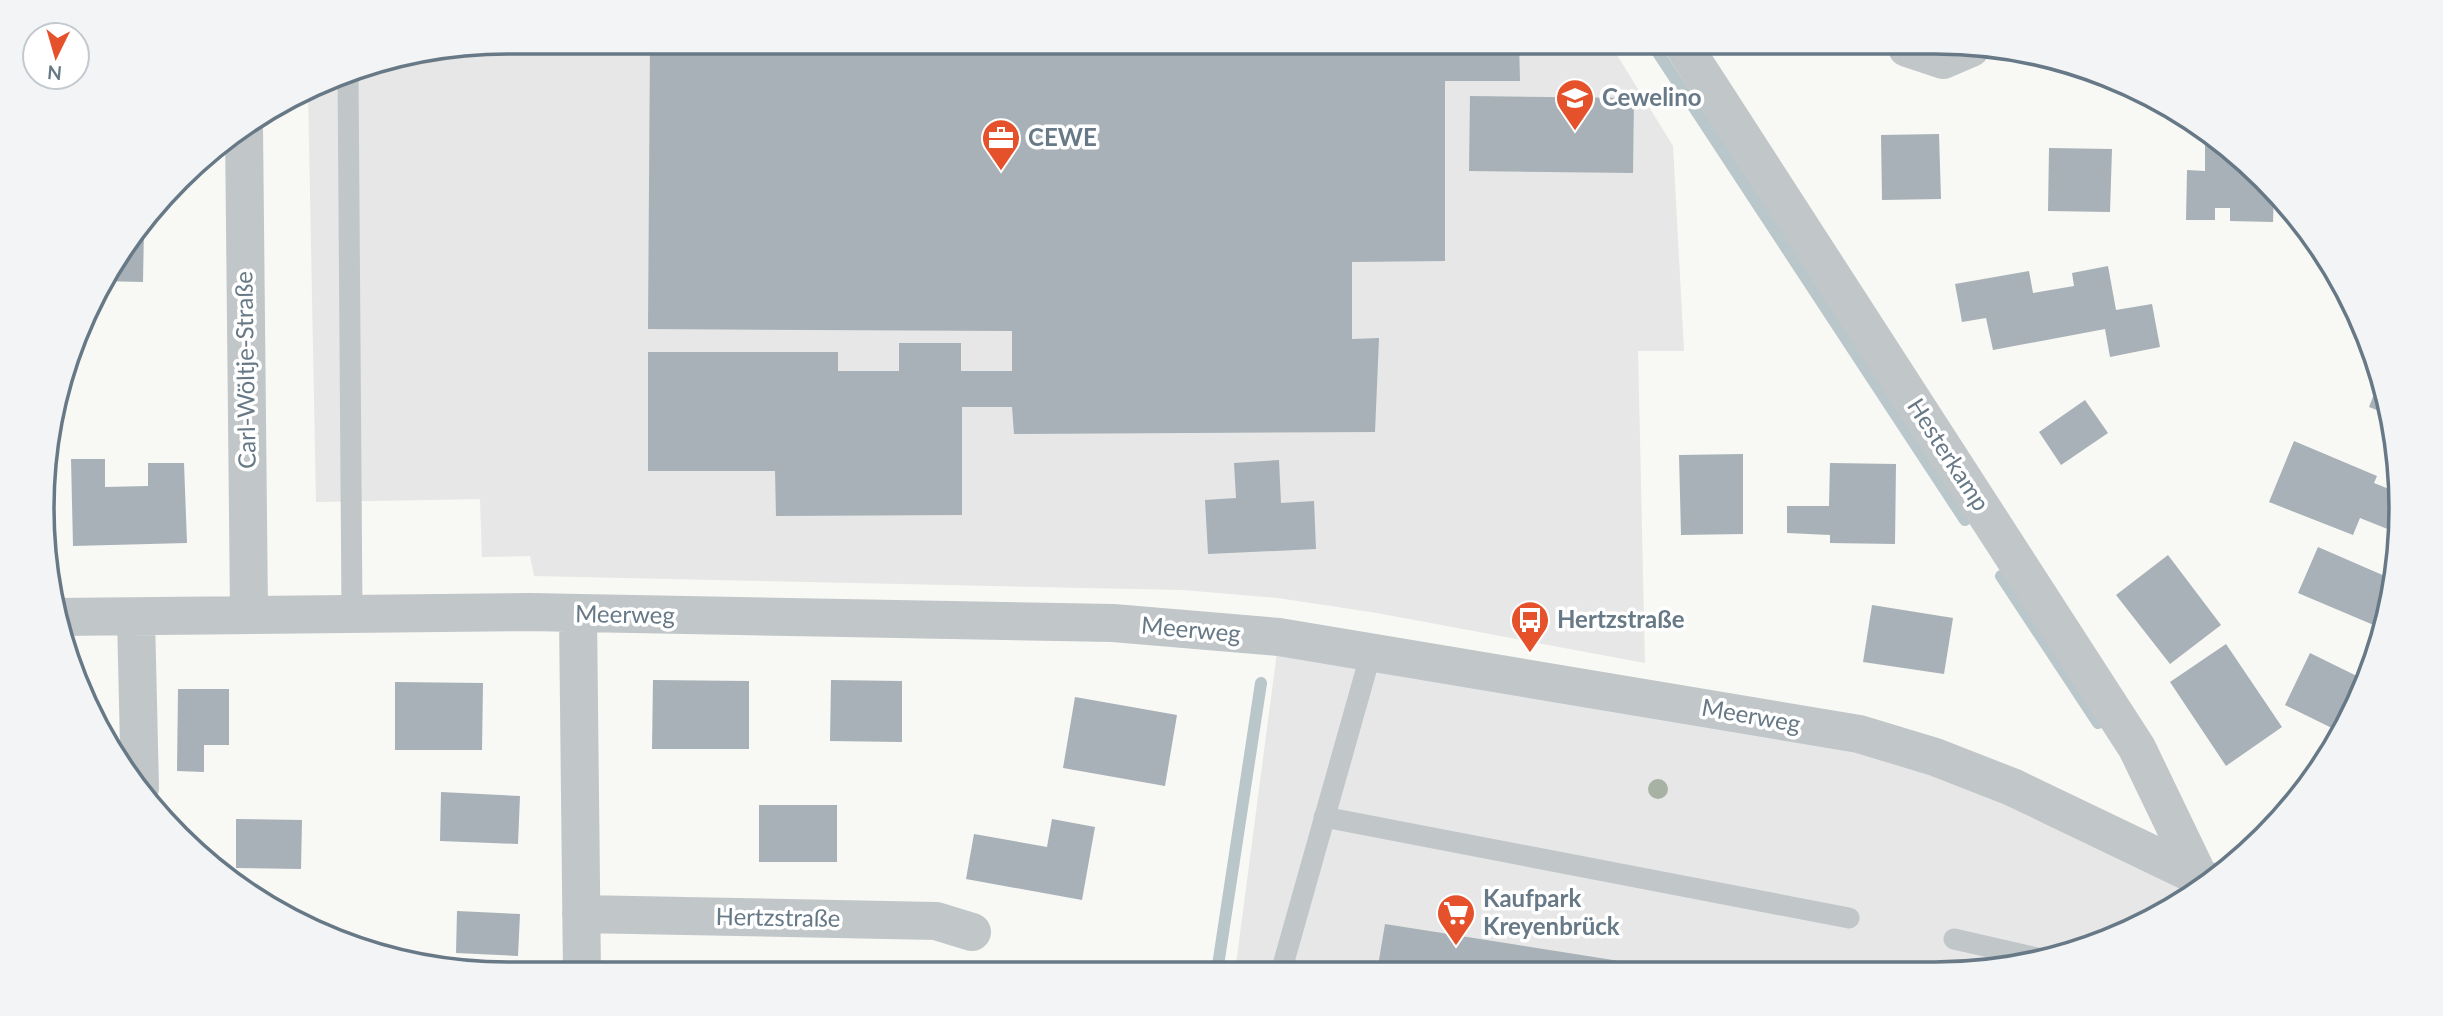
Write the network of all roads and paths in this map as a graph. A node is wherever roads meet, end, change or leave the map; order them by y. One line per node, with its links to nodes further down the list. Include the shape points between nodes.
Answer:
1 (1689, 54): 14 (street, Hesterkamp, via 2137,748)
2 (1925, 54): 3 (street, via 1943,60)
3 (1955, 55)
4 (348, 83): 7 (lane)
5 (244, 139): 6 (street, Carl-Wöltje-Straße)
6 (249, 613): 7 (street, Meerweg); 10 (street, Meerweg)
7 (352, 614): 8 (street, Meerweg)
8 (578, 615): 11 (street, Meerweg, via 1113,623 1279,637); 16 (street)
9 (68, 617): 10 (street, Meerweg)
10 (136, 617): 12 (street)
11 (1371, 653): 13 (lane); 15 (street, Meerweg, via 1858,734 2012,786)
12 (140, 772)
13 (1324, 817): 17 (lane); 22 (lane)
14 (2196, 879)
15 (2193, 881)
16 (581, 914): 18 (street, Hertzstraße, via 936,921); 21 (street)
17 (1849, 918)
18 (972, 932)
19 (1954, 939): 20 (lane)
20 (2019, 954)
21 (582, 962)
22 (1284, 962)

